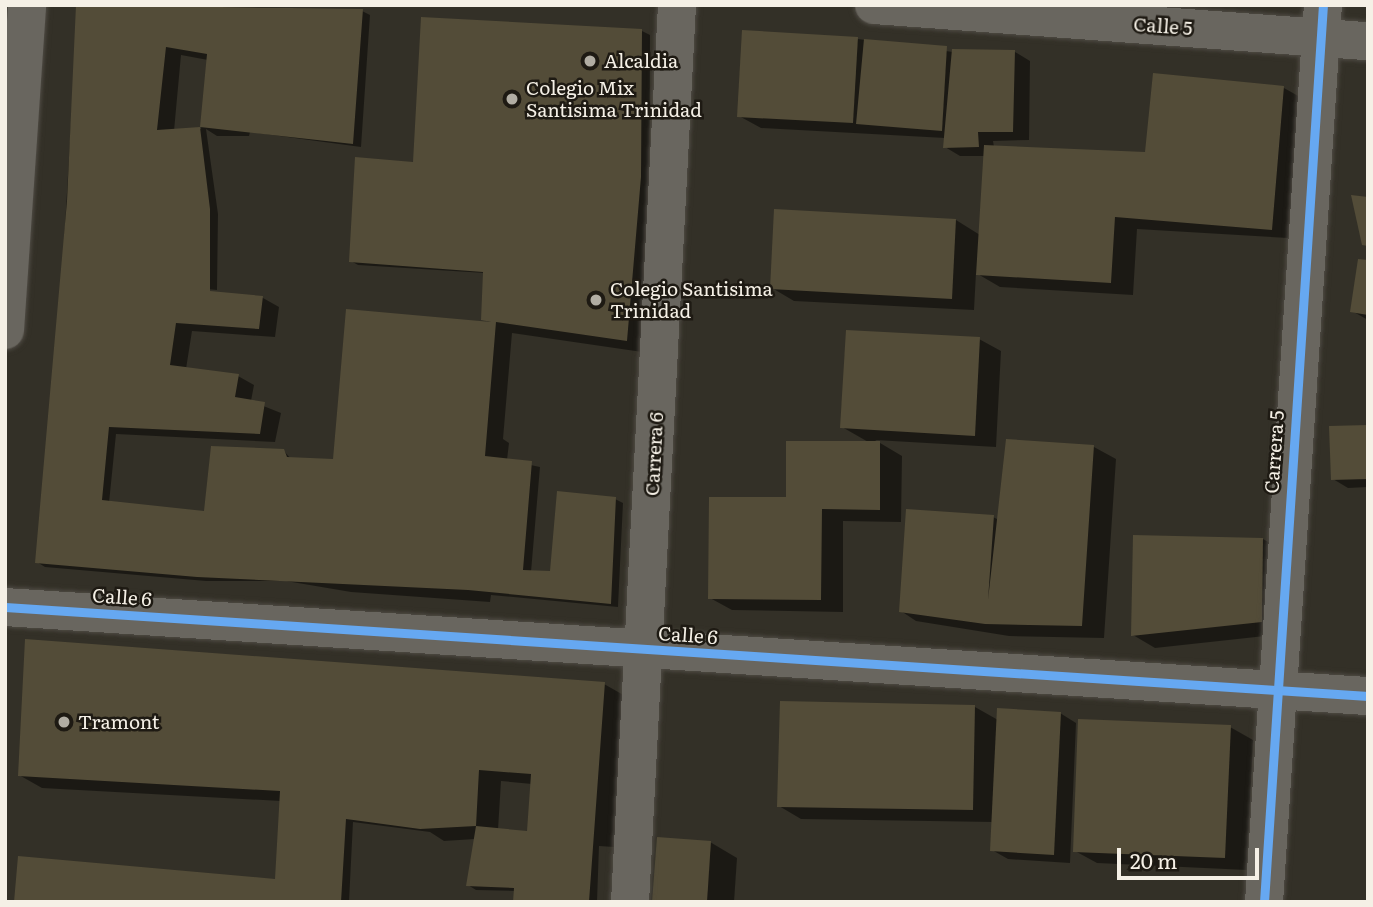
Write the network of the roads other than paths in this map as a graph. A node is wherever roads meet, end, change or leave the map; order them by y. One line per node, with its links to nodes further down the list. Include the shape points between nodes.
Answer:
1 (27, 5): 6 (street)
2 (677, 5): 8 (street, Carrera 6)
3 (874, 5): 4 (street, Calle 5)
4 (1322, 22): 5 (street, Calle 5); 9 (street, Carrera 5)
5 (1368, 41)
6 (5, 330)
7 (5, 607): 8 (street, Calle 6)
8 (644, 649): 9 (street, Calle 6); 11 (street, Carrera 6)
9 (1275, 689): 10 (street, Calle 6); 12 (street, Carrera 5)
10 (1368, 696)
11 (630, 902)
12 (1264, 902)

